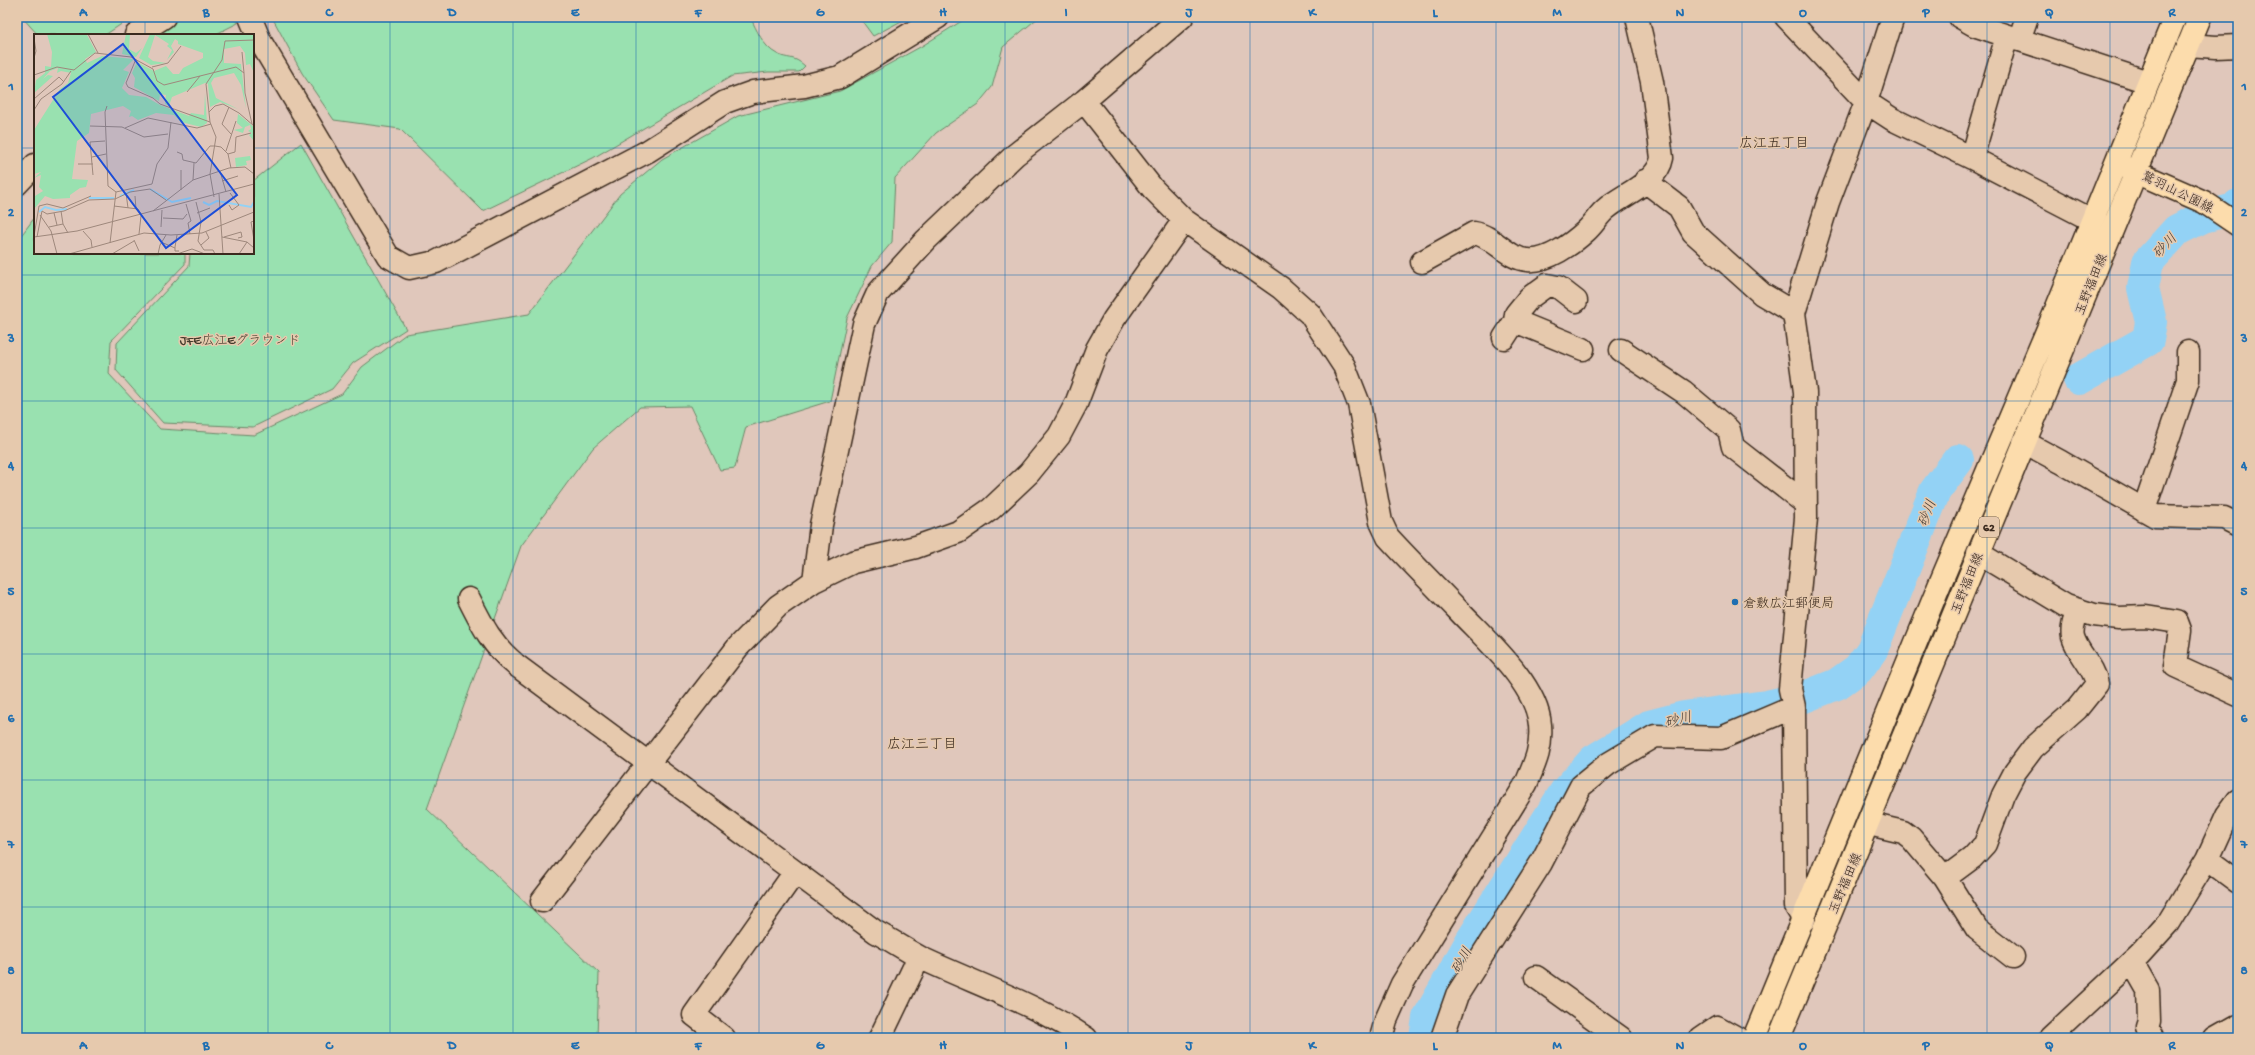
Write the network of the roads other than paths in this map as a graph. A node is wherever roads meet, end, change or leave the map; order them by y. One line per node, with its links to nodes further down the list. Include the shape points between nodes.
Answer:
1 (164, 17): 12 (street)
2 (250, 17): 3 (street, via 260,41 388,256 409,268 436,262 641,155 725,102 753,92 804,86 840,77)
3 (938, 17)
4 (1182, 17): 17 (street)
5 (1637, 17): 23 (street, via 1652,82 1662,158 1661,166)
6 (1786, 17): 18 (street)
7 (1893, 17): 18 (street)
8 (1960, 17): 13 (street, via 1974,25)
9 (2027, 17): 13 (street)
10 (2175, 17): 16 (main road, 玉野福田線 / 62)
11 (2200, 17): 14 (main road, 玉野福田線 / 62)
12 (138, 34)
13 (2013, 38): 16 (street); 19 (street)
14 (2188, 45): 15 (street); 22 (main road, 玉野福田線 / 62)
15 (2238, 46)
16 (2148, 82): 20 (main road, 玉野福田線 / 62)
17 (1084, 101): 26 (street, via 1153,189); 42 (street, via 1015,155 926,240 878,293 864,324 821,525)
18 (1866, 102): 19 (street, via 1892,119); 33 (street, via 1828,202)
19 (1972, 158): 27 (street)
20 (2114, 162): 22 (main road, 鷲羽山公園線); 27 (main road, 玉野福田線 / 62)
21 (34, 166): 24 (street)
22 (2136, 171): 25 (main road, 鷲羽山公園線, via 2178,189); 28 (main road, 玉野福田線 / 62)
23 (1645, 181): 29 (street, via 1606,208 1586,231); 33 (street, via 1679,207 1694,232 1762,294)
24 (17, 184)
25 (2226, 217)
26 (1184, 220): 42 (street, via 1114,319 1097,349 1076,404 1059,436 1029,472 991,510 958,532 916,547 853,562); 64 (street, via 1281,288 1314,320 1344,366 1359,404 1381,522 1388,537 1518,677 1532,700 1540,724 1539,755 1526,784 1402,984)
27 (2091, 220): 28 (street); 55 (main road, 玉野福田線 / 62)
28 (2111, 231): 37 (main road, 玉野福田線 / 62)
29 (1544, 258): 30 (street, via 1518,258 1483,234 1474,233); 31 (street)
30 (1422, 262)
31 (1547, 285): 32 (street, via 1558,288); 34 (street, via 1529,298 1516,314 1510,330)
32 (1576, 301)
33 (1794, 313): 38 (street, via 1806,392)
34 (1583, 349)
35 (1621, 350): 38 (street, via 1684,392 1729,430 1733,447)
36 (2188, 352): 39 (street, via 2188,380)
37 (2024, 442): 39 (street); 41 (main road, 玉野福田線 / 62)
38 (1806, 504): 46 (street)
39 (2144, 510): 40 (street, via 2155,516 2224,518)
40 (2238, 524)
41 (1978, 553): 44 (street, via 2048,597); 49 (main road, 玉野福田線 / 62)
42 (814, 581): 47 (street, via 778,606 738,647)
43 (469, 600): 47 (street, via 486,633 499,651)
44 (2078, 610): 45 (street, via 2094,615 2119,618 2146,617 2177,622 2180,630 2175,666); 52 (street, via 2073,625 2073,637 2098,684 2077,709 2033,748 2015,772 2003,795 1985,844 1972,858)
45 (2238, 695)
46 (1792, 698): 55 (street, via 1796,907); 65 (street, via 1721,738 1655,736 1608,764 1581,786 1537,869 1457,995)
47 (648, 763): 51 (street); 54 (street)
48 (2238, 800): 50 (street, via 2227,815)
49 (1869, 824): 52 (street, via 1902,832 1911,838); 70 (main road, 玉野福田線 / 62)
50 (2207, 859): 53 (street); 58 (street, via 2168,923)
51 (795, 872): 56 (street, via 876,932); 61 (street, via 694,1015)
52 (1945, 878): 57 (street, via 1977,929)
53 (2238, 882)
54 (542, 901)
55 (1804, 920): 69 (main road, 玉野福田線 / 62)
56 (919, 957): 62 (street); 63 (street, via 1025,1005)
57 (2013, 957)
58 (2132, 962): 71 (street); 72 (street, via 2148,990 2147,1027)
59 (1536, 977): 66 (street)
60 (2238, 1025): 73 (street)
61 (724, 1038)
62 (880, 1038)
63 (1086, 1038)
64 (1381, 1038)
65 (1442, 1038)
66 (1621, 1038)
67 (1701, 1038): 68 (street, via 1717,1027)
68 (1737, 1038)
69 (1754, 1038)
70 (1778, 1038)
71 (2050, 1038)
72 (2152, 1038)
73 (2215, 1038)

